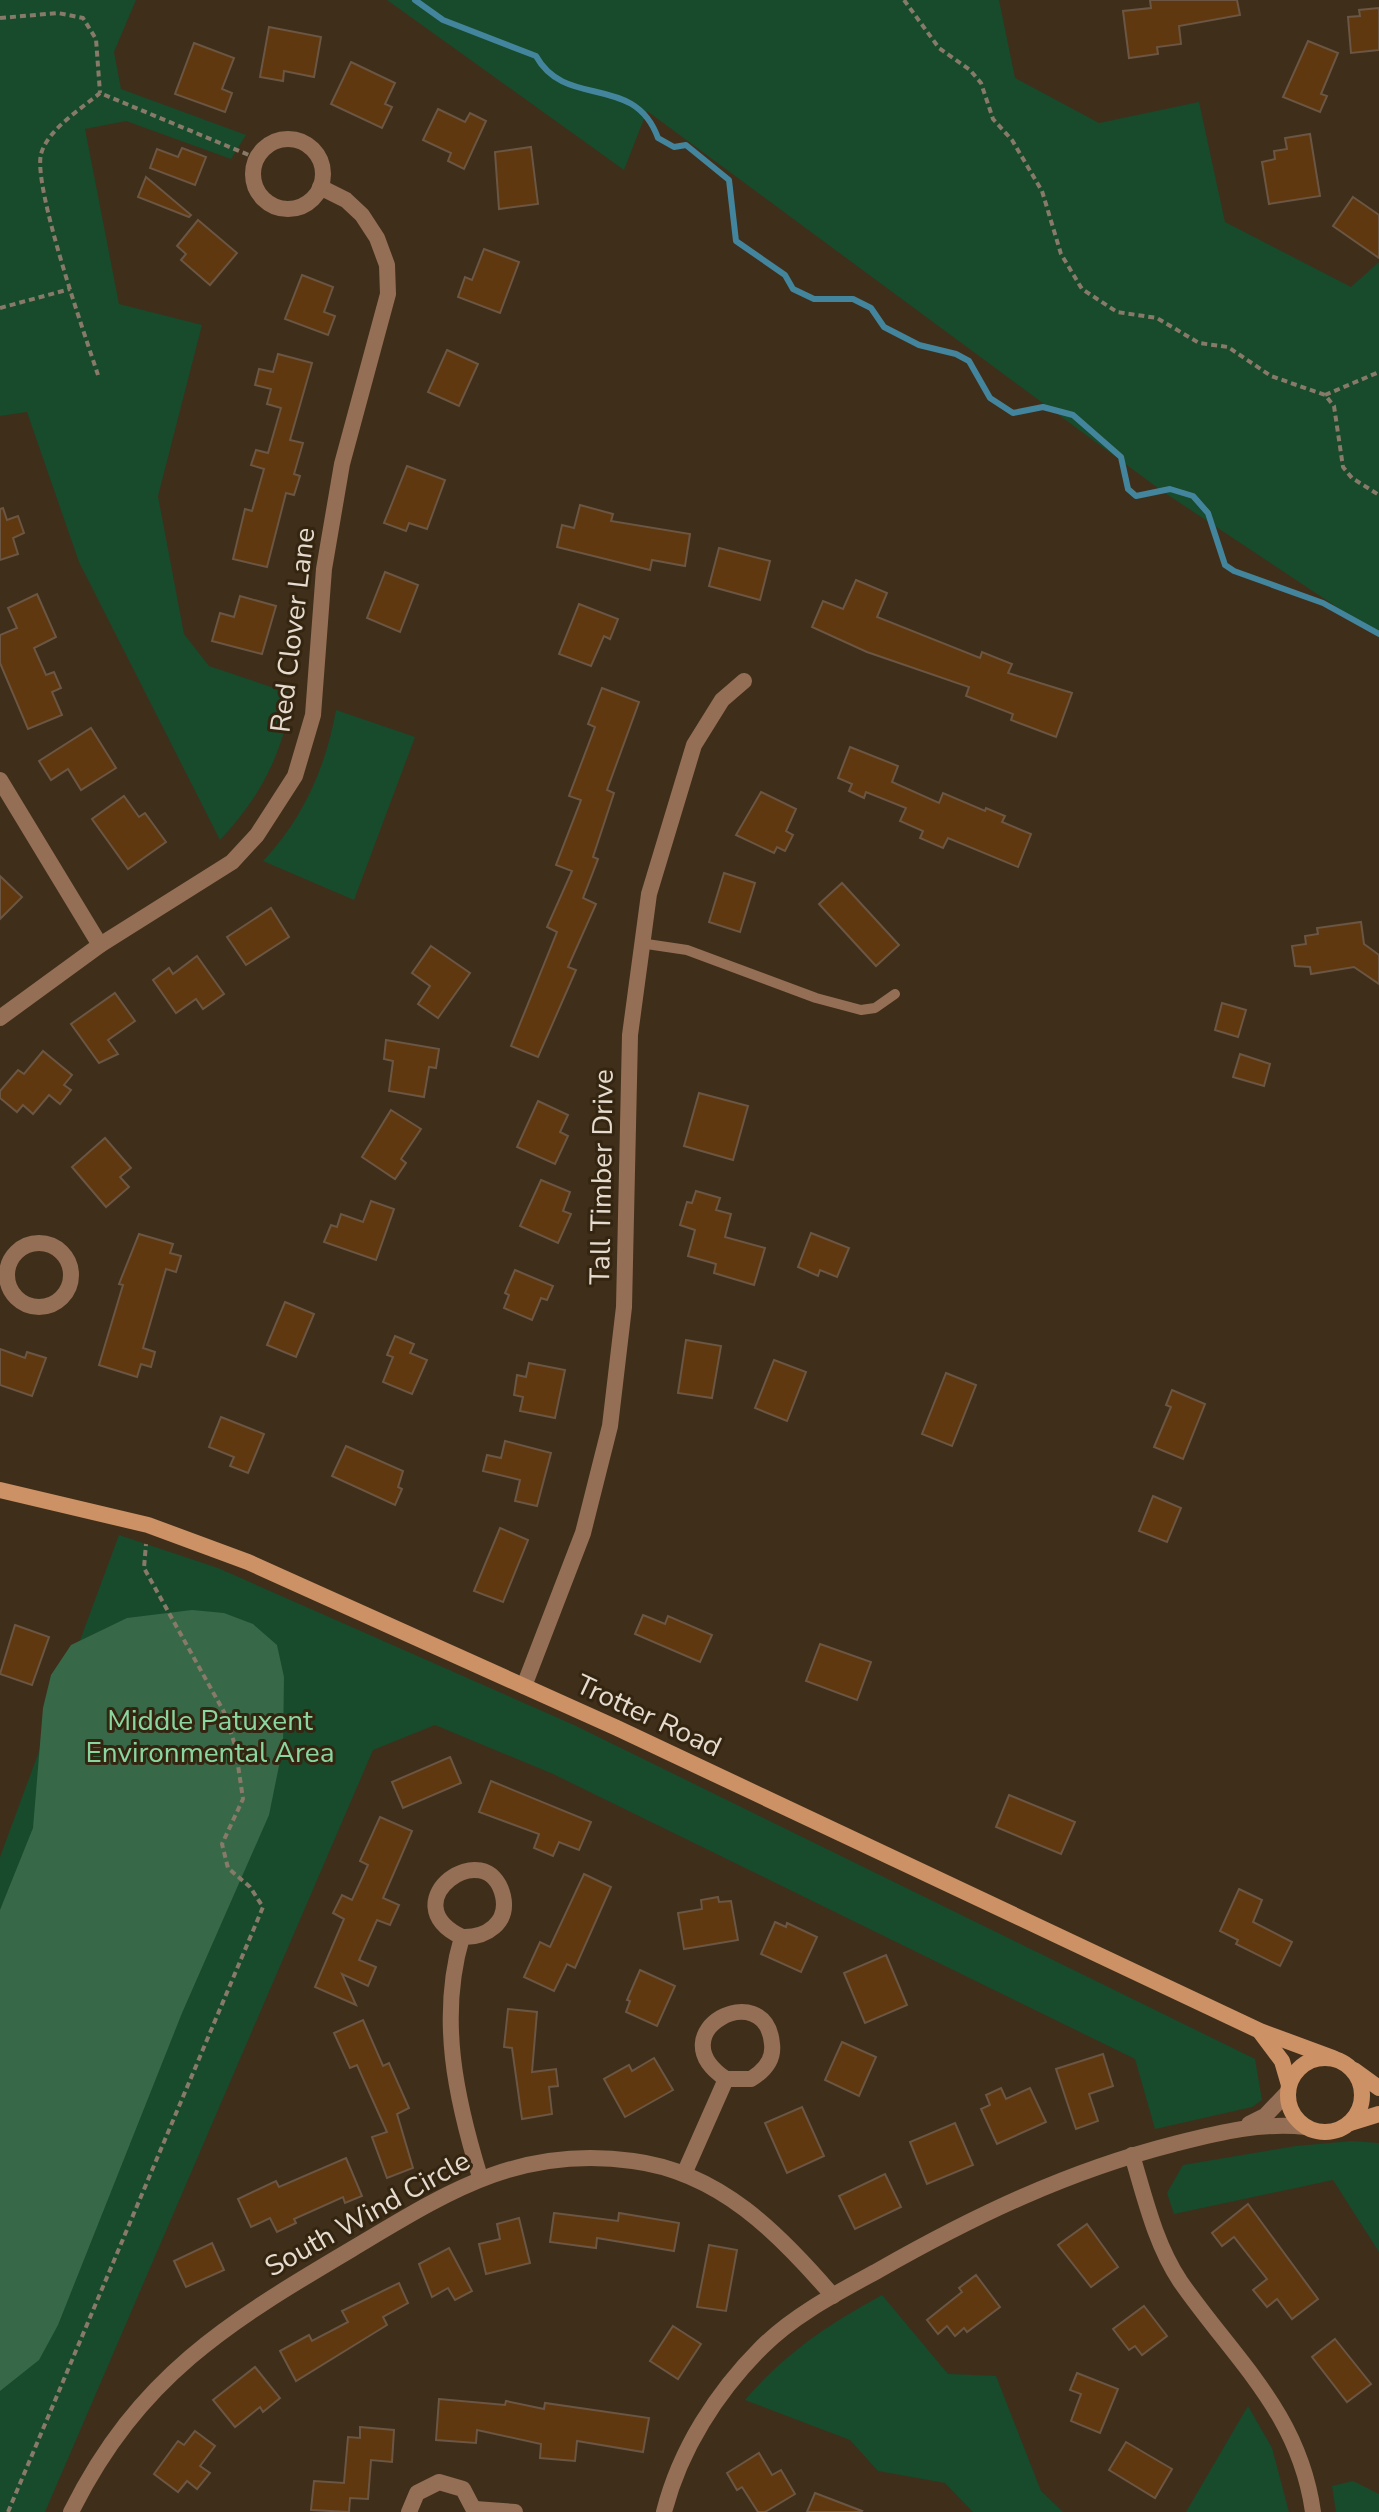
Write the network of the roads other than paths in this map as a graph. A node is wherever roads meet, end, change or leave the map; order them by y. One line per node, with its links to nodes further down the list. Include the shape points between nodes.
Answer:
1 (320, 187): 1 (street, via 321,164 308,145 291,139 274,142 256,158 256,188 275,207 304,205); 5 (street, Red Clover Lane, via 346,200 377,238 387,265 388,294 342,464 324,569 313,715 306,742 279,805 232,862)
2 (744, 681): 4 (street, Tall Timber Drive, via 722,700 694,745 659,852)
3 (0, 780): 5 (street)
4 (640, 943): 6 (lane, via 687,950 861,1010 875,1008); 10 (street, Tall Timber Drive, via 630,1035 624,1307 610,1426 583,1533)
5 (100, 945): 7 (street, Red Clover Lane)
6 (895, 994)
7 (0, 1018)
8 (4, 1264): 8 (street, via 25,1245 51,1245 65,1255 72,1279 55,1304 25,1305 12,1294)
9 (0, 1490): 10 (street, Trotter Road, via 148,1525 248,1562)
10 (524, 1686): 12 (street, Trotter Road)
11 (462, 1937): 11 (street, via 440,1920 438,1892 458,1872 483,1872 502,1892 500,1921 489,1933); 24 (street, via 450,1997 452,2055 464,2126)
12 (1260, 2031): 13 (street, Trotter Road); 17 (street, via 1282,2061)
13 (1333, 2058): 14 (street); 17 (street, via 1305,2062)
14 (1353, 2069): 16 (street); 19 (street, via 1363,2091 1358,2114)
15 (726, 2079): 15 (street, via 751,2079 769,2063 771,2034 756,2015 727,2013 707,2030 706,2060); 23 (street)
16 (1379, 2088)
17 (1288, 2089): 20 (street, via 1292,2112); 21 (street, via 1265,2116)
18 (1379, 2114): 19 (street)
19 (1350, 2123): 20 (street, via 1329,2132)
20 (1306, 2127): 21 (street)
21 (1241, 2128): 22 (street)
22 (1132, 2155): 25 (street, via 989,2209); 31 (street, via 1163,2251 1283,2418 1307,2478)
23 (684, 2174): 24 (street, South Wind Circle, via 635,2161 595,2158 555,2159); 25 (street, South Wind Circle, via 726,2194 758,2218)
24 (480, 2177): 27 (street, South Wind Circle, via 251,2308 210,2338 126,2424)
25 (833, 2296): 30 (street, via 764,2345 713,2405 693,2438)
26 (475, 2510): 28 (street, via 463,2489 439,2482 417,2493); 29 (street)
27 (71, 2512)
28 (409, 2512)
29 (515, 2512)
30 (664, 2512)
31 (1313, 2512)

